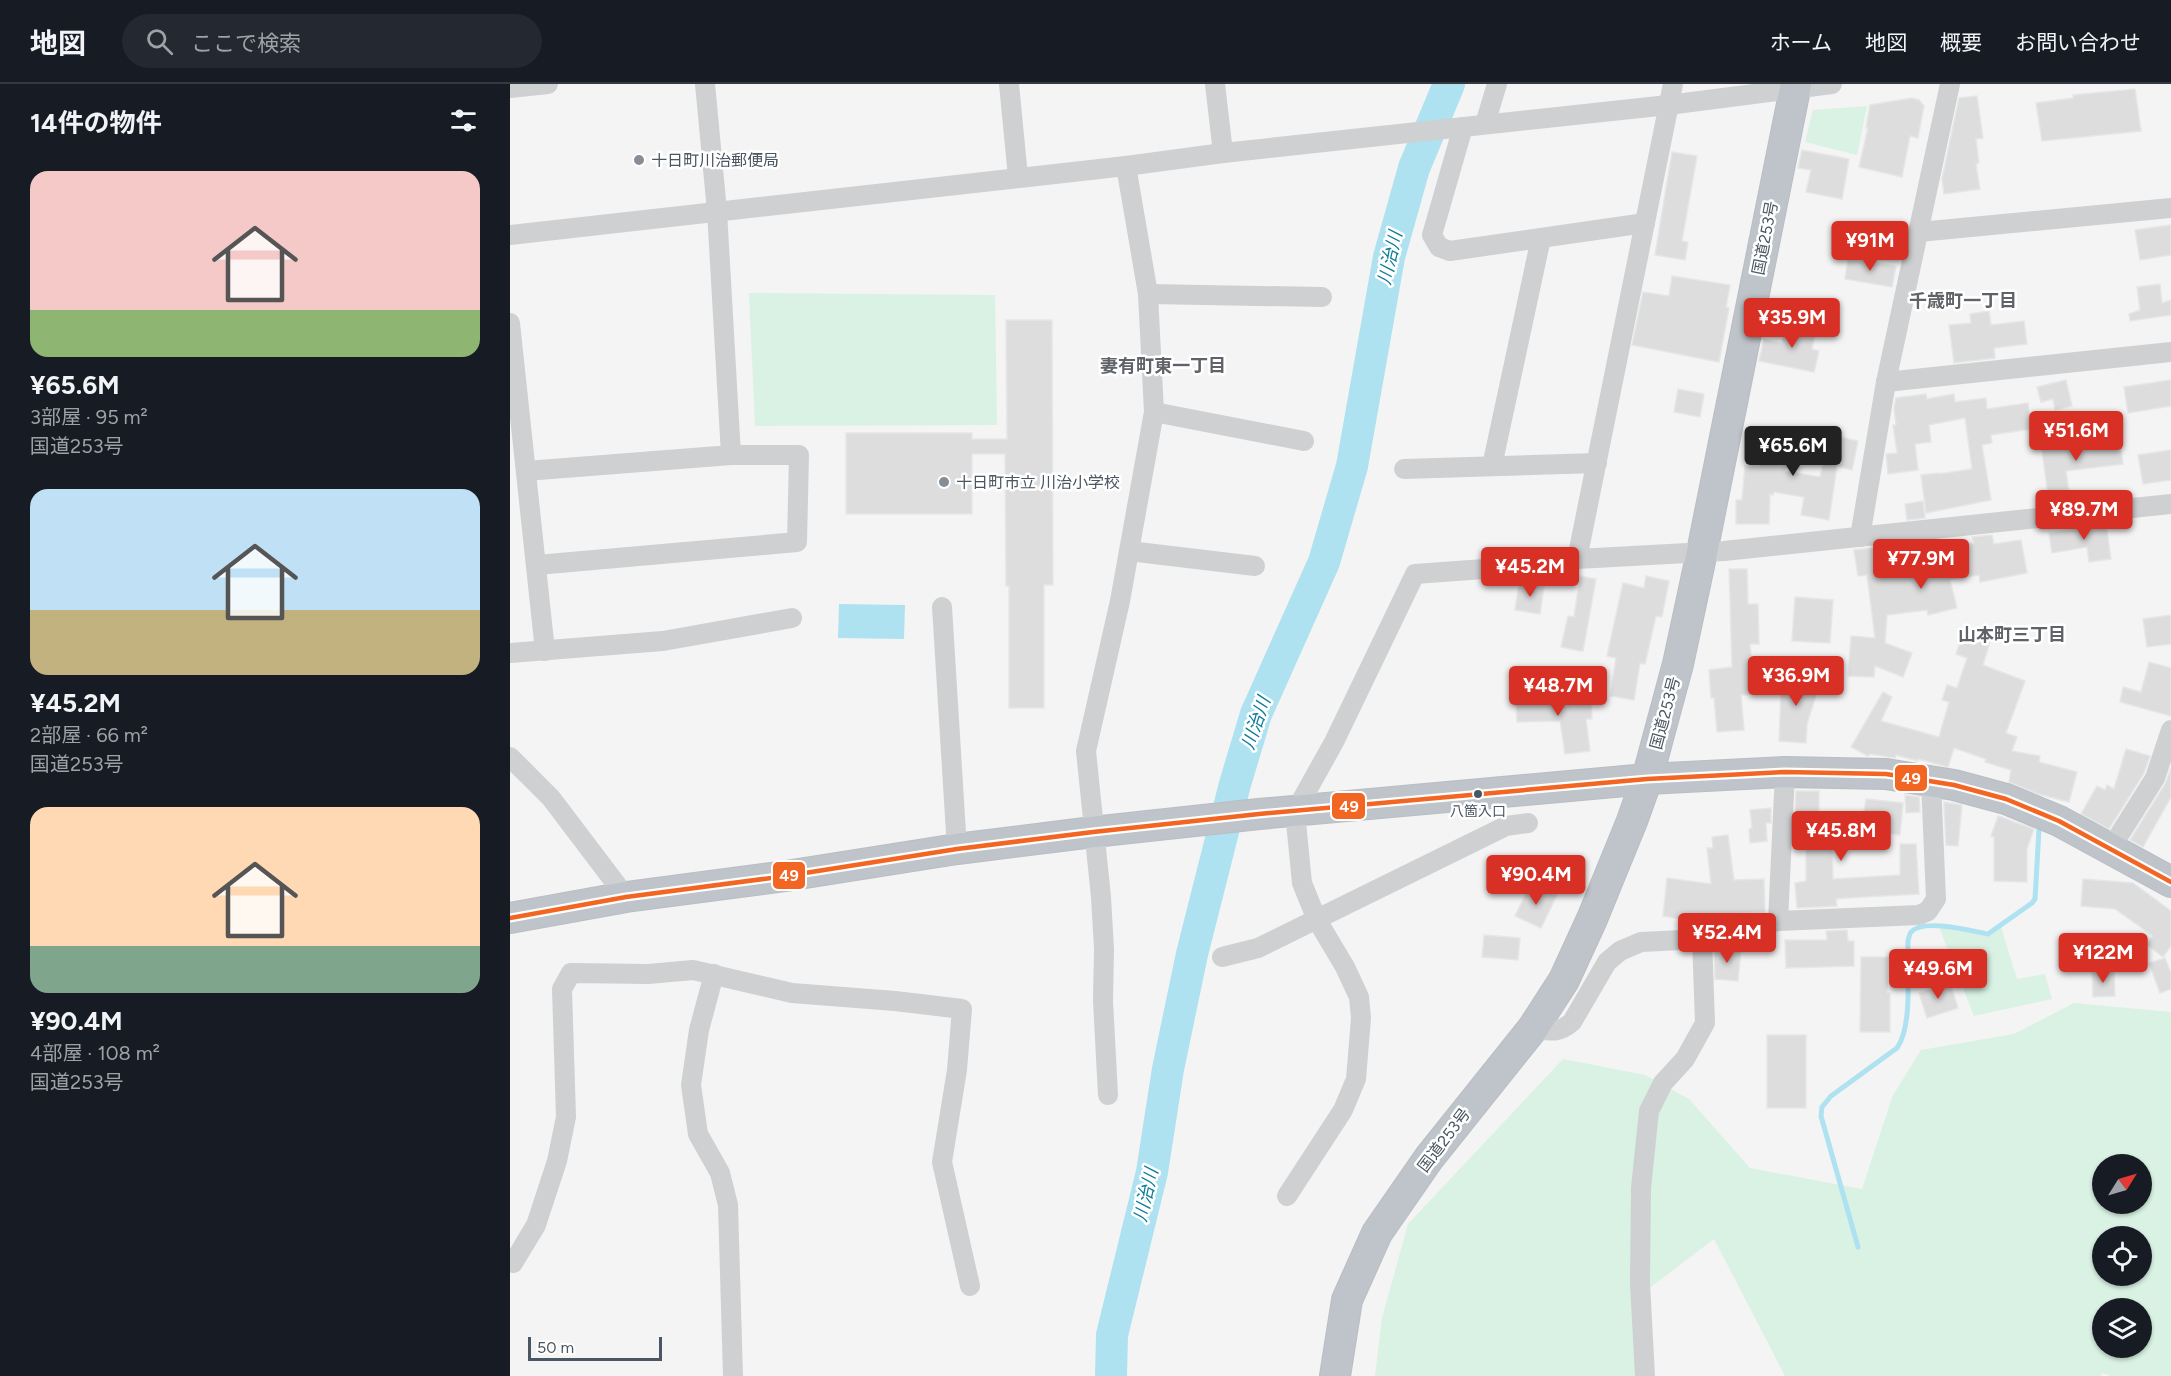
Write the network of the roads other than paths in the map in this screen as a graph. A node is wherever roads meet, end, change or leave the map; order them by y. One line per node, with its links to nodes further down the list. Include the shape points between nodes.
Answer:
1 (548, 84): 10 (street)
2 (705, 84): 18 (street)
3 (1009, 84): 16 (street)
4 (1215, 84): 14 (street)
5 (1497, 84): 12 (street)
6 (1673, 84): 11 (street)
7 (1829, 84): 9 (street)
8 (1950, 84): 20 (street)
9 (1787, 87): 11 (street); 39 (highway, 国道253号)
10 (510, 88)
11 (1668, 105): 12 (street); 19 (street)
12 (1485, 124): 13 (street)
13 (1460, 127): 14 (street); 22 (street, via 1432,235 1438,247 1450,251)
14 (1223, 153): 15 (street)
15 (1126, 166): 16 (street); 23 (street)
16 (1018, 177): 18 (street)
17 (2171, 208): 20 (street)
18 (717, 211): 21 (street); 31 (street)
19 (1645, 224): 22 (street); 32 (street)
20 (1919, 231): 27 (street)
21 (510, 235)
22 (1540, 238): 33 (street)
23 (1148, 294): 24 (street); 28 (street)
24 (1322, 297)
25 (510, 323): 29 (street)
26 (2171, 352): 27 (street)
27 (1886, 382): 37 (street)
28 (1154, 412): 30 (street); 38 (street)
29 (515, 424): 35 (street)
30 (1304, 441)
31 (731, 455): 35 (street); 41 (street, via 799,455 797,542)
32 (1597, 464): 33 (street); 40 (street)
33 (1492, 466): 34 (street)
34 (1404, 469)
35 (526, 471): 41 (street)
36 (2171, 504): 37 (street)
37 (1860, 537): 39 (street)
38 (1129, 551): 42 (street); 54 (street, via 1086,751)
39 (1702, 552): 40 (street); 50 (highway, 国道253号, via 1678,664)
40 (1578, 559): 52 (street, via 1415,574 1334,742)
41 (537, 565): 45 (street)
42 (1255, 567)
43 (942, 607): 56 (street)
44 (792, 618): 45 (street, via 663,641)
45 (545, 651): 46 (street)
46 (510, 653)
47 (2171, 730): 55 (street, via 2156,778)
48 (510, 757): 58 (street, via 551,798)
49 (1785, 772): 50 (highway); 51 (highway, via 1886,774); 61 (street)
50 (1647, 779): 52 (highway); 65 (highway, 国道253号, via 1592,919 1564,980)
51 (1931, 781): 55 (highway, via 2006,799); 61 (street, via 1936,898 1928,911 1919,915)
52 (1295, 812): 54 (highway); 60 (street, via 1302,883)
53 (1528, 823): 60 (street, via 1506,826)
54 (1093, 832): 56 (highway); 66 (street, via 1104,949)
55 (2111, 848): 57 (highway)
56 (957, 849): 58 (highway)
57 (2171, 882)
58 (626, 897): 59 (highway)
59 (510, 918)
60 (1317, 920): 63 (street, via 1258,948); 67 (street, via 1359,997 1356,1079 1343,1110)
61 (1778, 921): 62 (street)
62 (1702, 939): 65 (street, via 1641,942 1620,951 1607,962 1572,1022 1563,1030); 72 (street, via 1705,1023 1685,1059 1663,1083 1650,1111 1641,1188 1640,1283)
63 (1222, 957)
64 (714, 974): 68 (street, via 693,970 571,973 562,989 566,1117 557,1161 536,1225); 69 (street, via 792,993 962,1009 942,1162); 70 (street, via 699,1030 691,1085 698,1134 720,1173 728,1205)
65 (1533, 1028): 71 (highway, 国道253号, via 1429,1158 1377,1233 1347,1300)
66 (1108, 1095)
67 (1287, 1196)
68 (513, 1263)
69 (970, 1286)
70 (733, 1376)
71 (1335, 1376)
72 (1645, 1376)

